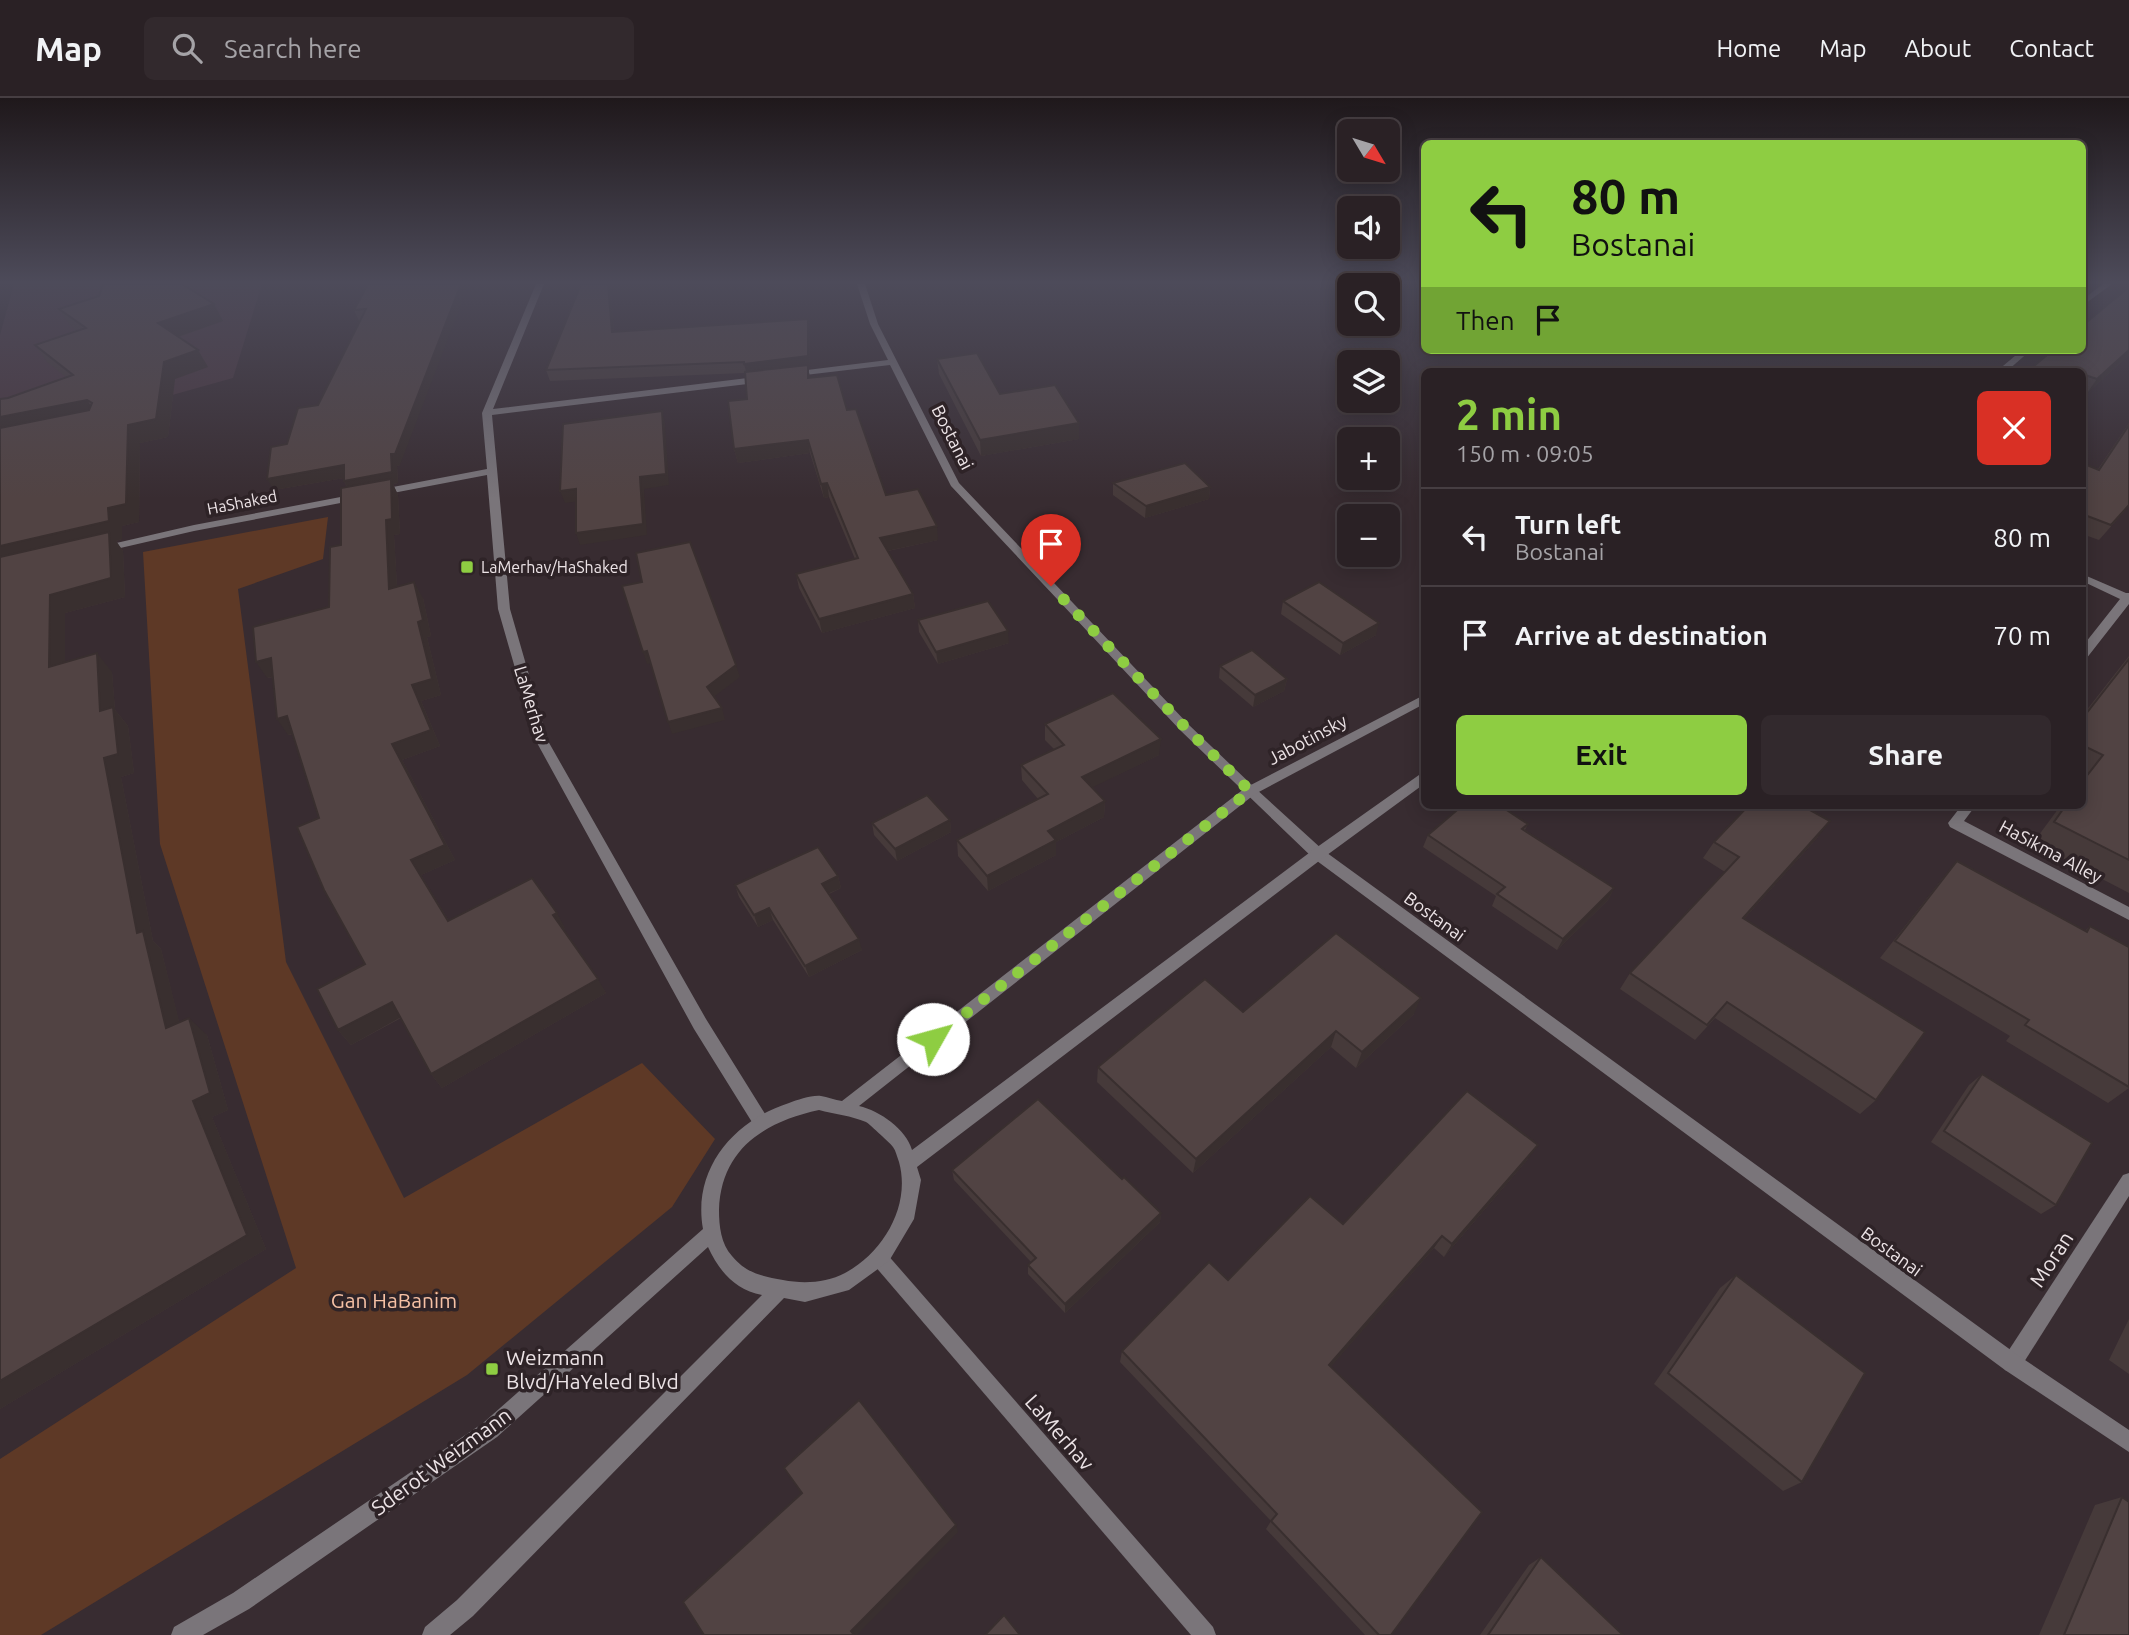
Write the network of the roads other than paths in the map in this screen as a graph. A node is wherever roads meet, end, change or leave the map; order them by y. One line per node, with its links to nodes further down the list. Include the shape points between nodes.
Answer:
1 (510, 356): 8 (street, LaMerhav)
2 (891, 356): 4 (street, Bostanai)
3 (2019, 356): 5 (street)
4 (894, 362): 6 (street); 16 (street, Bostanai, via 955,484)
5 (2005, 368)
6 (785, 376)
7 (772, 378): 8 (street)
8 (486, 413): 9 (street, LaMerhav)
9 (492, 471): 10 (street, HaShaked, via 194,527); 21 (street, LaMerhav, via 504,609 542,741 700,1024)
10 (90, 552)
11 (2086, 580): 12 (street)
12 (2128, 598): 13 (street)
13 (2086, 651)
14 (1421, 701): 16 (street, Jabotinsky)
15 (1421, 780): 18 (street)
16 (1250, 791): 18 (street, Bostanai); 20 (street, Jabotinsky)
17 (1966, 809): 19 (street, HaSikma Alley, via 1955,823)
18 (1318, 854): 22 (street); 27 (street, Bostanai)
19 (2129, 914)
20 (848, 1105): 21 (street, via 789,1108); 22 (street, via 875,1116 897,1136)
21 (761, 1122): 24 (street, via 736,1144 718,1172 709,1203)
22 (910, 1162): 25 (street, via 913,1195 902,1229)
23 (2129, 1181): 27 (street, Moran)
24 (711, 1233): 26 (street, via 723,1261 747,1282); 29 (street, Sderot Weizmann, via 490,1430 241,1601)
25 (880, 1259): 26 (street, via 849,1282 814,1294); 31 (street, LaMerhav)
26 (777, 1293): 30 (street)
27 (2012, 1363): 28 (street, Bostanai)
28 (2129, 1442)
29 (182, 1635)
30 (433, 1635)
31 (1205, 1635)

